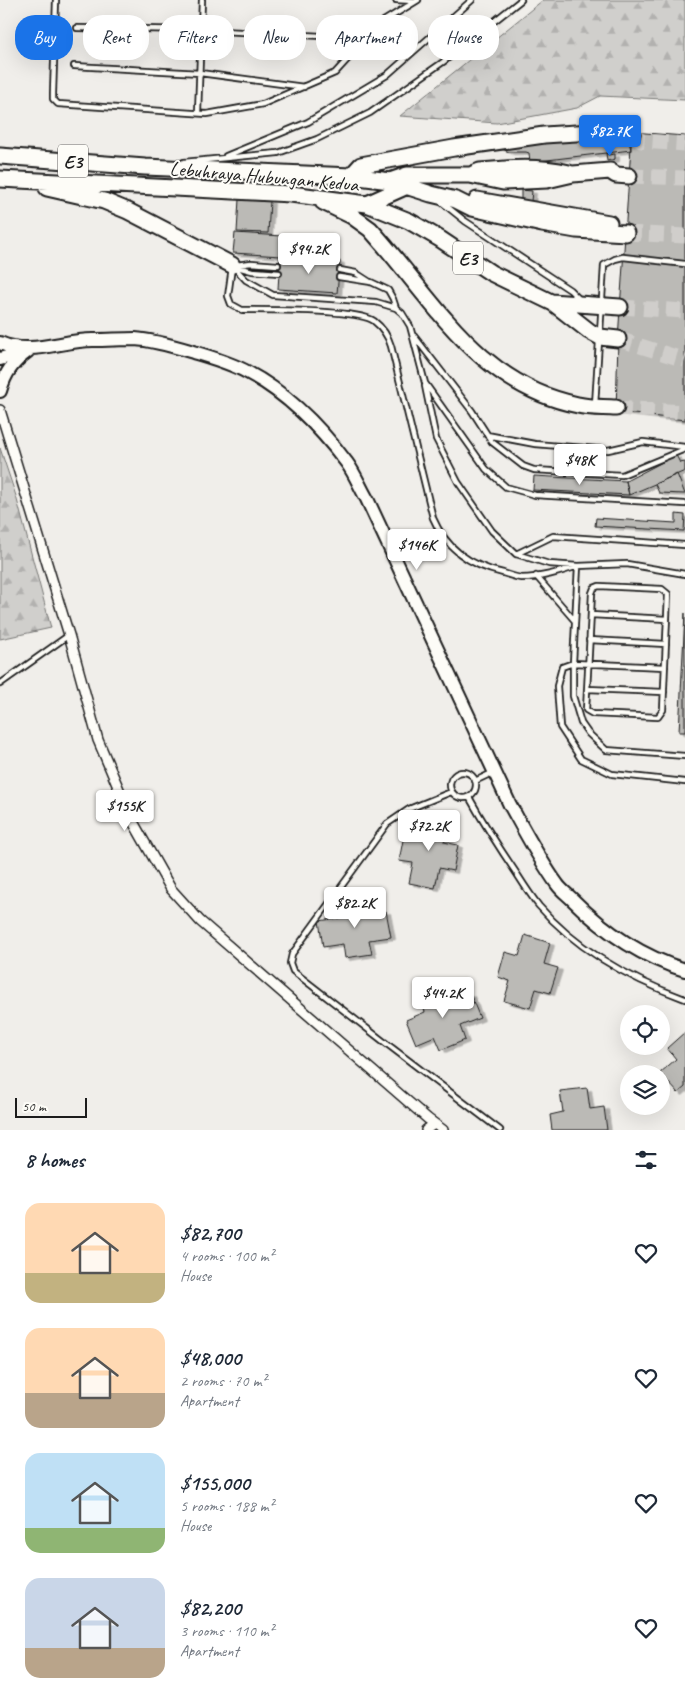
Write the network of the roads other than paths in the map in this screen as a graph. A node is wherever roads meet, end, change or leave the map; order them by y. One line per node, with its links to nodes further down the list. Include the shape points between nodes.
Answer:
1 (56, 0): 18 (lane, via 52,93 58,104)
2 (202, 0): 7 (lane)
3 (396, 0): 6 (lane)
4 (472, 0): 21 (lane, via 387,75 308,122)
5 (521, 0): 21 (lane, via 443,62 370,113 317,139 278,153)
6 (417, 1): 8 (lane)
7 (202, 15)
8 (394, 15)
9 (77, 28): 10 (lane)
10 (159, 29)
11 (234, 32): 12 (lane)
12 (316, 36)
13 (200, 60): 16 (lane)
14 (347, 60): 17 (lane, via 335,73)
15 (74, 66): 16 (lane)
16 (200, 74): 17 (lane); 18 (lane)
17 (306, 87): 18 (lane, via 263,104)
18 (198, 113)
19 (632, 134): 24 (highway, via 544,135 463,146 365,164)
20 (0, 156): 22 (highway, Lebuhraya Hubungan Kedua / E3)
21 (222, 157): 22 (lane)
22 (145, 167): 24 (highway, Lebuhraya Hubungan Kedua / E3)
23 (629, 172): 26 (highway, via 616,175 610,171 573,174 526,182 470,176 407,175)
24 (351, 176): 26 (highway, E3)
25 (7, 179): 29 (highway, Lebuhraya Hubungan Kedua / E3); 33 (highway, via 104,201 128,210)
26 (390, 181): 27 (highway, E3)
27 (405, 187): 28 (highway, E3); 30 (highway)
28 (431, 194): 31 (highway, E3, via 472,208 542,224 576,230); 40 (lane, via 465,221 570,290)
29 (320, 197): 30 (highway, Lebuhraya Hubungan Kedua / E3); 53 (highway, via 324,203 370,229 469,346 496,369 558,400)
30 (367, 204): 39 (highway, Lebuhraya Hubungan Kedua / E3, via 409,221 491,274)
31 (626, 229)
32 (685, 264): 41 (lane, via 623,257 614,259 603,267)
33 (232, 265): 34 (lane); 36 (lane, via 252,272); 43 (lane, via 246,280 272,295 376,302); 63 (lane, via 228,296 231,304 242,310 354,314 373,320 392,346 433,518 440,534 460,555 486,569 520,578)
34 (278, 265)
35 (340, 270): 38 (lane, via 356,273)
36 (279, 273)
37 (338, 277): 38 (lane)
38 (371, 282): 43 (lane, via 388,290)
39 (551, 302): 40 (highway, Lebuhraya Hubungan Kedua / E3); 45 (highway, via 588,332)
40 (584, 304): 41 (highway, Lebuhraya Hubungan Kedua / E3)
41 (603, 306): 42 (highway, Lebuhraya Hubungan Kedua / E3); 45 (lane)
42 (620, 307)
43 (396, 308): 44 (lane, via 407,320)
44 (412, 333): 51 (lane); 56 (lane)
45 (600, 337): 46 (highway); 53 (lane)
46 (618, 340)
47 (0, 343): 48 (street, via 10,348)
48 (46, 347): 49 (street); 77 (street, via 88,340 137,339 182,349 246,371 299,409 348,464 367,499)
49 (28, 351): 50 (street); 52 (street, via 9,369)
50 (0, 359)
51 (425, 384): 58 (lane, via 486,469 506,487 535,495); 60 (lane, via 436,439 458,482 492,531)
52 (0, 391)
53 (595, 407): 54 (highway)
54 (616, 408)
55 (0, 410): 67 (street)
56 (487, 435): 57 (lane, via 535,444 608,450 643,442); 57 (lane, via 523,466 534,470 622,475)
57 (685, 448)
58 (685, 504)
59 (685, 545): 60 (lane, via 553,536)
60 (516, 554): 61 (lane, via 549,564)
61 (578, 566): 62 (lane, via 627,564); 63 (lane, via 548,576); 66 (lane)
62 (685, 574)
63 (536, 576): 66 (lane)
64 (591, 615): 65 (lane); 65 (lane, via 592,593 596,586 662,589 668,596); 68 (lane)
65 (667, 619): 69 (lane)
66 (575, 622): 70 (lane)
67 (68, 635): 73 (lane); 84 (street, via 98,740 132,820 171,889 200,921)
68 (589, 640): 69 (lane); 71 (lane)
69 (666, 644): 72 (lane)
70 (573, 664): 71 (lane); 76 (lane, via 574,696 581,723 598,744 606,750); 79 (lane, via 562,667 557,686 560,727 581,759 612,774)
71 (588, 664): 72 (lane); 74 (lane)
72 (665, 667): 75 (lane)
73 (0, 684)
74 (587, 688): 75 (lane); 75 (lane, via 588,712 611,715 658,717 663,710)
75 (664, 692)
76 (685, 756)
77 (494, 772): 78 (lane); 82 (street, via 535,852 558,886 592,919 632,947)
78 (475, 781): 80 (lane, via 466,773 457,773 450,782); 81 (lane, via 475,790)
79 (685, 782)
80 (451, 792): 81 (lane, via 459,798); 87 (lane, via 409,809 387,824 292,954 290,963 294,971)
81 (469, 797): 83 (lane, via 488,832 538,905 564,932 624,972)
82 (685, 970)
83 (685, 999)
84 (434, 1124): 85 (street); 86 (street)
85 (426, 1130)
86 (443, 1130)
87 (500, 1130)

